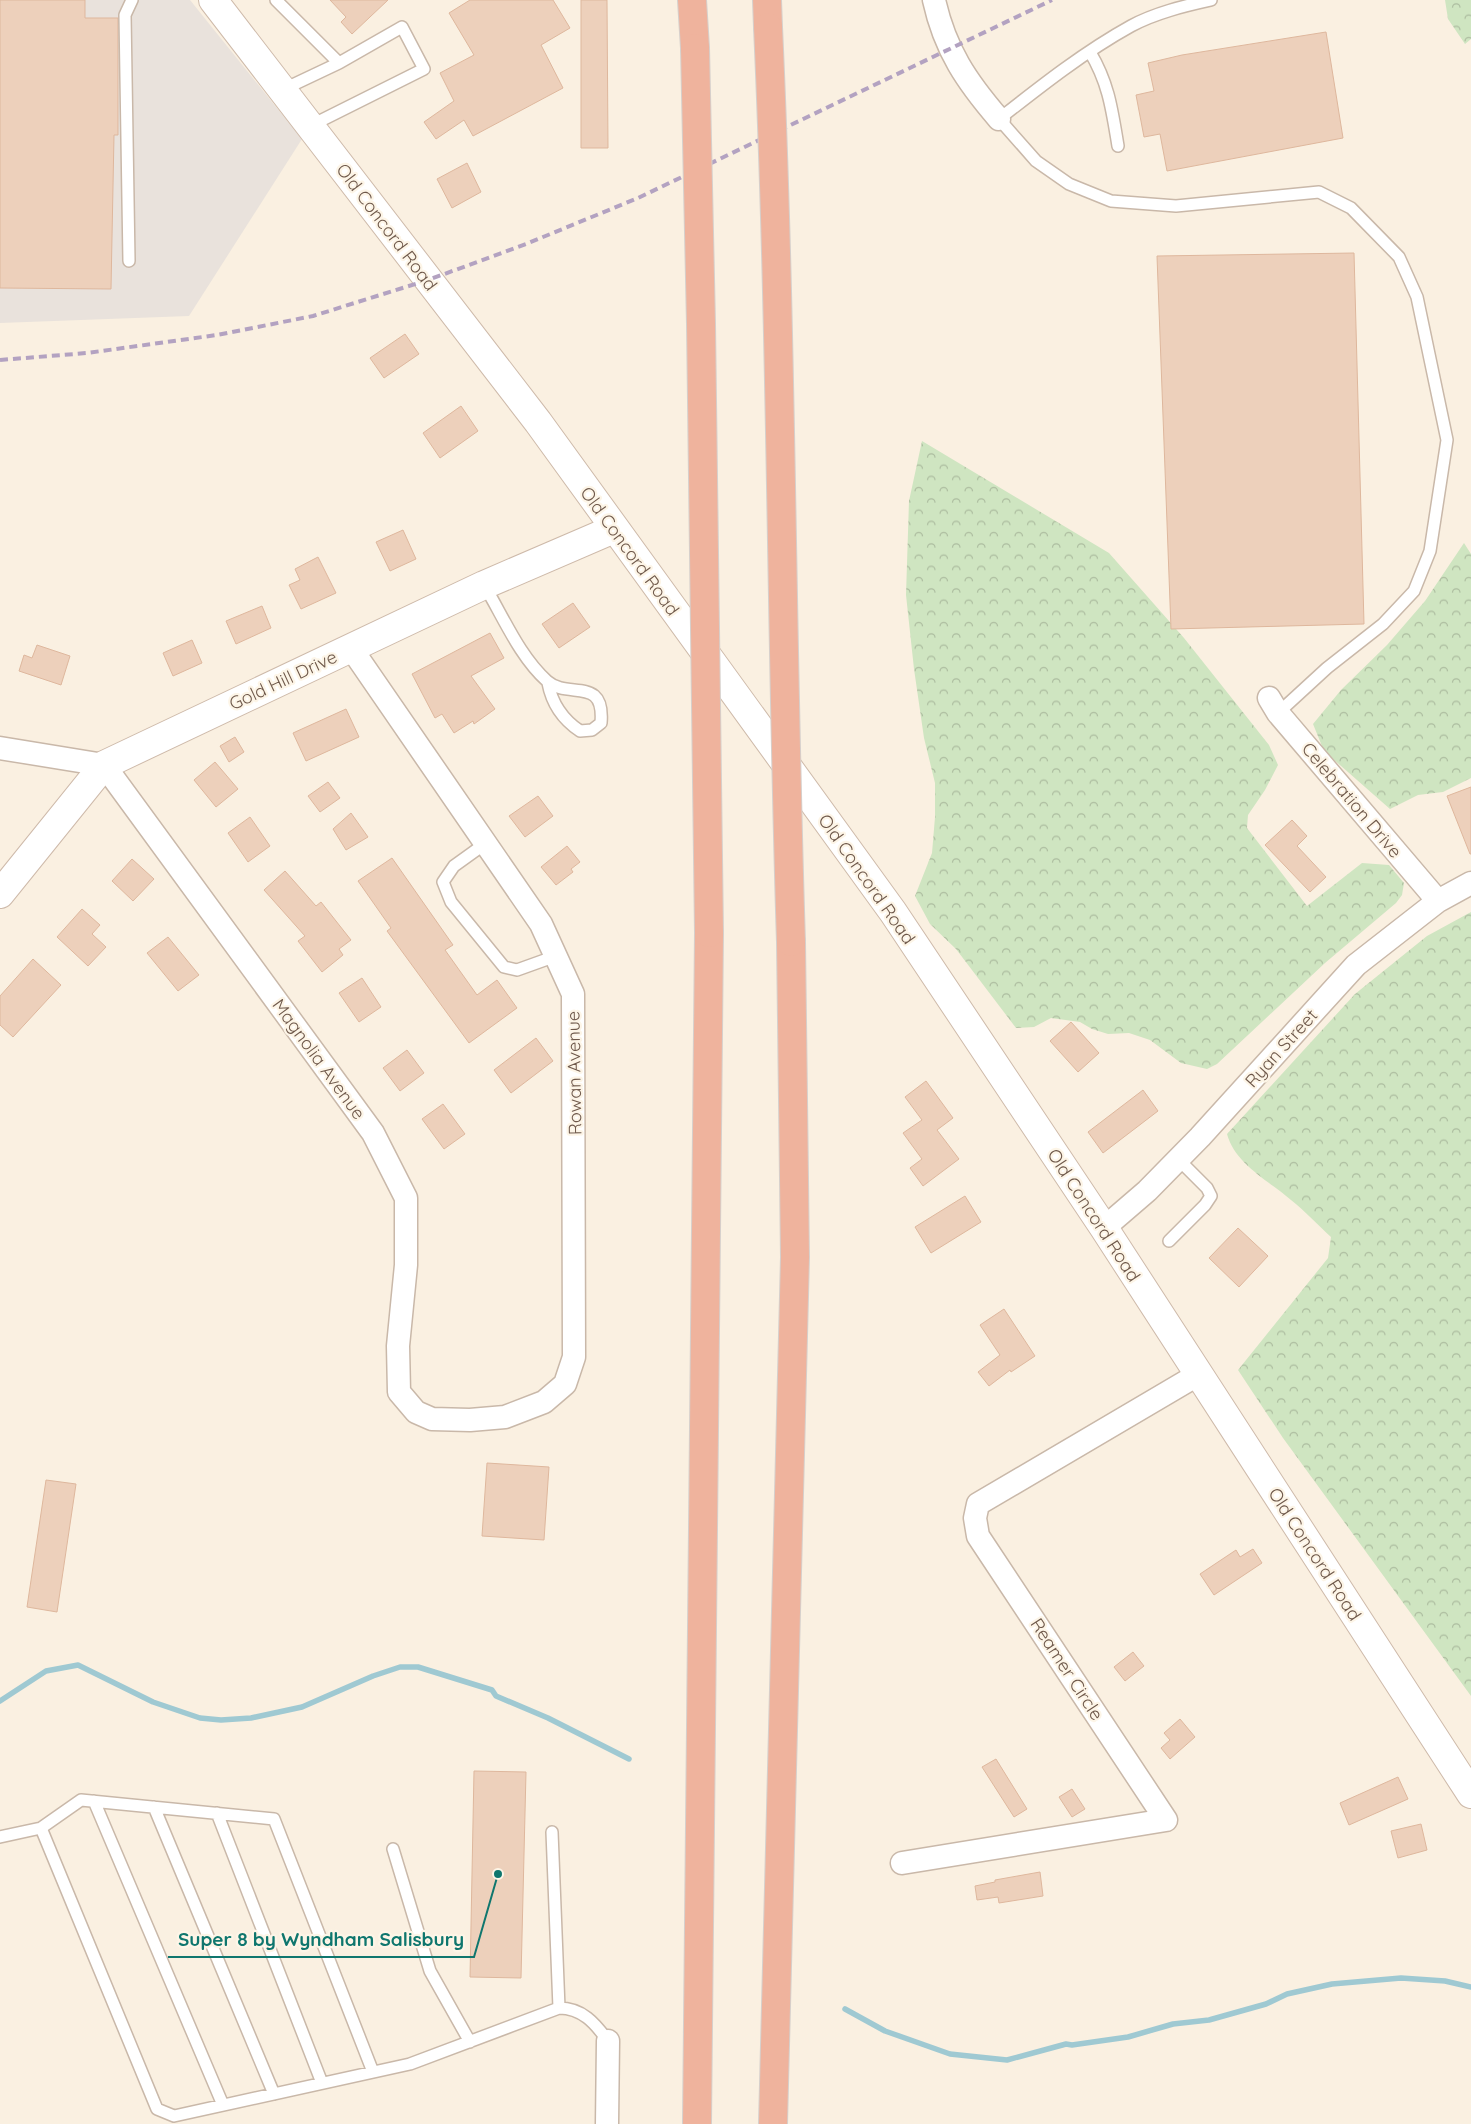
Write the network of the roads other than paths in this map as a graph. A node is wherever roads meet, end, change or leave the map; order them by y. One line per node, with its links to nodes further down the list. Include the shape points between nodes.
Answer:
1 (132, 0): 14 (lane, via 125,15)
2 (276, 0): 9 (lane)
3 (692, 0): 49 (highway, bridge, via 701,324 709,933)
4 (767, 0): 50 (highway, bridge, via 776,194 795,1257)
5 (934, 0): 11 (street, via 949,50 975,91)
6 (1211, 0): 8 (lane, via 1132,26)
7 (216, 1): 10 (main road, Old Concord Road)
8 (1090, 52): 11 (lane); 13 (lane, via 1110,95)
9 (339, 63): 10 (lane); 12 (lane, via 402,27 424,69)
10 (282, 90): 12 (main road, Old Concord Road)
11 (999, 119): 19 (lane, via 1036,160 1069,184 1111,201 1176,206 1319,192 1351,208 1399,257 1417,297 1446,440 1430,551 1414,591 1383,624)
12 (310, 126): 15 (main road, Old Concord Road, via 538,422)
13 (1118, 146)
14 (129, 261)
15 (614, 529): 16 (main road, Gold Hill Drive); 28 (main road, Old Concord Road, via 893,912)
16 (484, 585): 17 (main road, Gold Hill Drive); 18 (lane, via 527,660)
17 (351, 648): 21 (main road, Gold Hill Drive); 22 (street, Rowan Avenue)
18 (548, 683): 18 (lane, via 584,690 597,698 602,709 601,723 592,730 580,731 570,725 558,710)
19 (1273, 706): 25 (street, Celebration Drive)
20 (0, 748): 21 (street)
21 (104, 765): 24 (main road, Gold Hill Drive); 31 (street, Magnolia Avenue, via 373,1133 406,1198 406,1265 398,1346 399,1392)
22 (486, 844): 26 (street, Rowan Avenue, via 541,924); 26 (lane, via 454,866 443,882 451,902 504,967 516,970)
23 (1471, 883): 25 (street, Ryan Street)
24 (0, 894)
25 (1438, 901): 27 (street, Ryan Street, via 1356,966)
26 (556, 956): 31 (street, Rowan Avenue, via 573,994 574,1357 565,1384 544,1402 505,1417 470,1420 432,1419 416,1412)
27 (1178, 1159): 28 (street, Ryan Street); 29 (lane, via 1211,1196)
28 (1104, 1228): 30 (main road, Old Concord Road)
29 (1169, 1241)
30 (1199, 1374): 32 (main road, Old Concord Road); 40 (street, Reamer Circle, via 978,1504 975,1518 978,1536 1166,1820)
31 (403, 1397)
32 (1471, 1794)
33 (94, 1801): 34 (lane); 36 (lane, via 81,1800); 47 (lane)
34 (154, 1807): 35 (lane); 46 (lane)
35 (217, 1813): 44 (lane, via 274,1819); 45 (lane)
36 (41, 1828): 38 (lane); 47 (lane, via 157,2109 174,2116)
37 (552, 1832): 41 (lane)
38 (0, 1837)
39 (393, 1849): 43 (lane, via 430,1971)
40 (902, 1863)
41 (559, 2008): 42 (lane, via 572,2008 585,2015); 43 (lane)
42 (608, 2041): 48 (street)
43 (470, 2042): 44 (lane, via 410,2064)
44 (373, 2072): 45 (lane)
45 (322, 2083): 46 (lane)
46 (274, 2094): 47 (lane)
47 (223, 2105)
48 (607, 2124)
49 (698, 2124)
50 (772, 2124)

